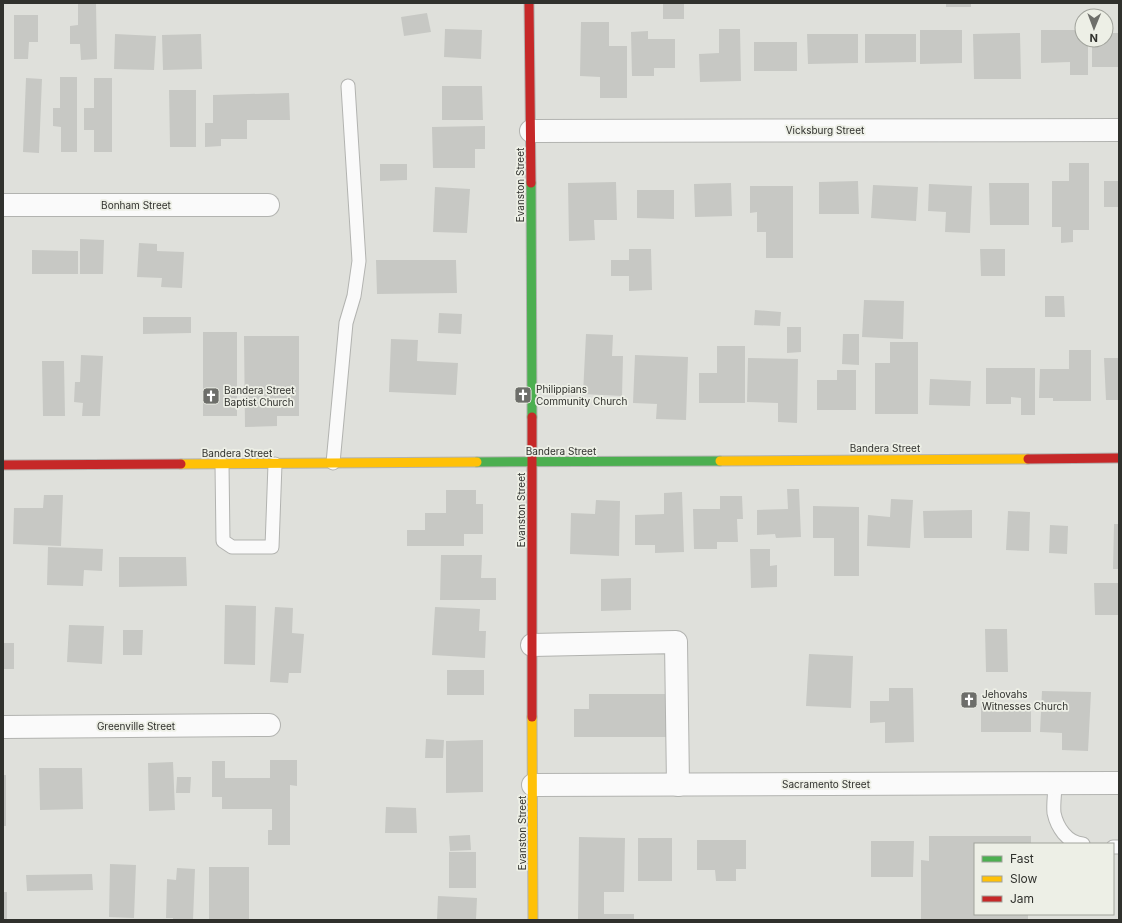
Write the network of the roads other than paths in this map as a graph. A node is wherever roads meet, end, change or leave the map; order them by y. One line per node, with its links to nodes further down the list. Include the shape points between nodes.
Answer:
1 (530, 3): 4 (street, Evanston Street)
2 (348, 86): 9 (lane, via 360,261 346,323)
3 (1119, 130): 4 (street, Vicksburg Street)
4 (531, 131): 8 (street, Evanston Street)
5 (3, 205): 6 (street, Bonham Street)
6 (268, 205)
7 (1119, 458): 8 (street, Bandera Street)
8 (532, 462): 9 (street, Bandera Street); 13 (street, Evanston Street)
9 (333, 463): 11 (street, Bandera Street)
10 (222, 464): 11 (street, Bandera Street); 11 (lane, via 222,541 232,547 272,547); 12 (street, Bandera Street)
11 (275, 464)
12 (3, 465)
13 (532, 645): 18 (street, via 676,642); 19 (street, Evanston Street)
14 (269, 725): 15 (street, Greenville Street)
15 (3, 727)
16 (1055, 783): 17 (street, Sacramento Street); 18 (street, Sacramento Street); 20 (lane, via 1054,812 1057,822 1067,838)
17 (1119, 783)
18 (678, 784): 19 (street, Sacramento Street)
19 (533, 785): 21 (street, Evanston Street)
20 (1079, 843)
21 (533, 920)

